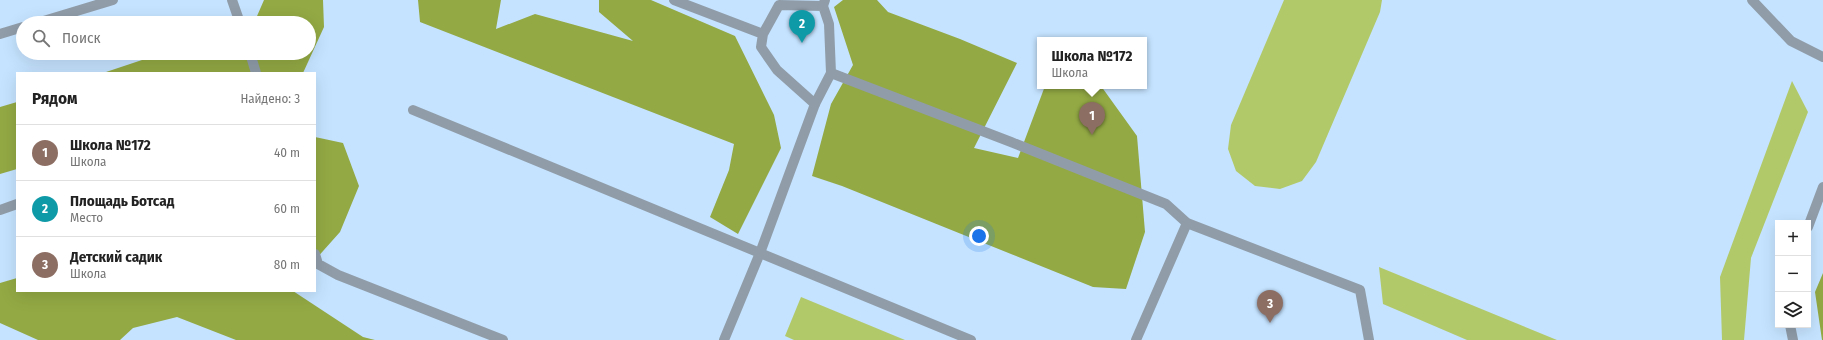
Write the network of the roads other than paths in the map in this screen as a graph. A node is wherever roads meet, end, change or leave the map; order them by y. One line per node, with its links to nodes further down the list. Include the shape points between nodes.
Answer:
1 (113, 0): 6 (street)
2 (232, 0): 7 (street)
3 (674, 0): 10 (street)
4 (1752, 0): 11 (street, via 1791,41)
5 (824, 3): 10 (street, via 779,4); 14 (street, via 829,24)
6 (60, 16)
7 (238, 16)
8 (16, 29): 9 (street)
9 (0, 34)
10 (763, 34): 15 (street, via 761,47 777,70)
11 (1823, 57)
12 (252, 60): 13 (street)
13 (256, 72)
14 (832, 72): 15 (street); 21 (street, via 1166,204)
15 (815, 104): 22 (street)
16 (413, 110): 22 (street)
17 (1823, 187): 20 (street)
18 (16, 204): 19 (street)
19 (0, 210)
20 (1811, 220)
21 (1187, 223): 28 (street); 29 (street, via 1360,290)
22 (760, 253): 26 (street); 27 (street)
23 (316, 257): 25 (street, via 318,264 338,275)
24 (1791, 328): 30 (street)
25 (503, 340)
26 (724, 340)
27 (971, 340)
28 (1136, 340)
29 (1369, 340)
30 (1793, 340)

